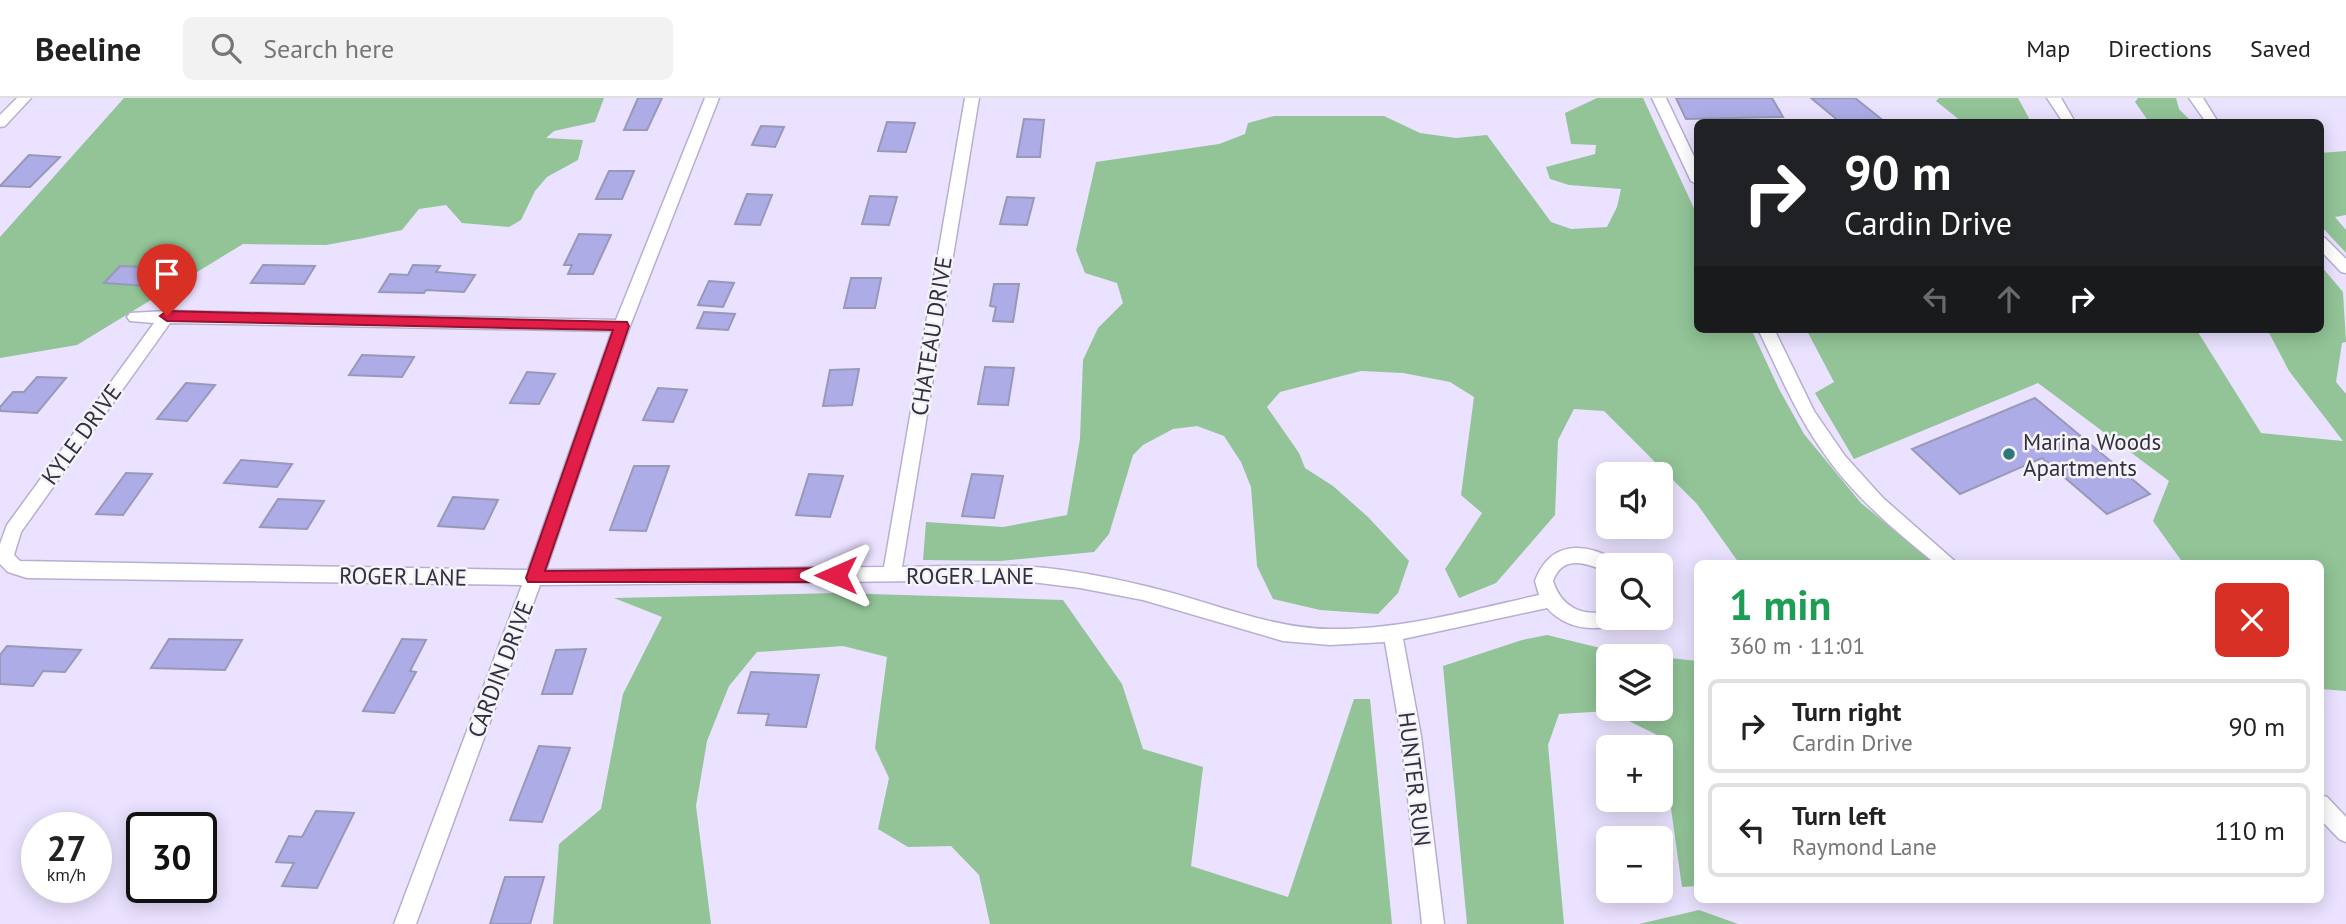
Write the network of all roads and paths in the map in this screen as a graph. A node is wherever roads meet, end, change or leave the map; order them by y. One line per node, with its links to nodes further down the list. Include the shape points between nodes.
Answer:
1 (24, 98): 9 (street)
2 (712, 98): 15 (street, CARDIN DRIVE)
3 (972, 98): 20 (street, CHATEAU DRIVE)
4 (1659, 98): 10 (street)
5 (2054, 98): 7 (street)
6 (2196, 98): 8 (street)
7 (2067, 119)
8 (2210, 119)
9 (0, 122)
10 (1694, 172)
11 (2324, 245): 12 (street)
12 (2346, 268)
13 (167, 316): 14 (street); 15 (street); 17 (street, KYLE DRIVE, via 13,530)
14 (135, 317)
15 (622, 326): 21 (street, CARDIN DRIVE)
16 (1768, 333): 19 (street, via 1807,414 1839,461 1903,527)
17 (5, 557): 21 (street, ROGER LANE, via 14,567 27,571)
18 (1596, 558): 22 (street, via 1580,554 1559,558 1544,580)
19 (1944, 560)
20 (891, 575): 21 (street, ROGER LANE); 24 (street, ROGER LANE, via 1056,576 1186,604 1297,635)
21 (534, 578): 27 (street, CARDIN DRIVE)
22 (1550, 600): 23 (street, via 1568,615); 24 (street, ROGER LANE)
23 (1596, 621)
24 (1393, 635): 28 (street, HUNTER RUN, via 1411,736)
25 (2324, 808): 26 (street)
26 (2346, 832)
27 (405, 924)
28 (1433, 924)

